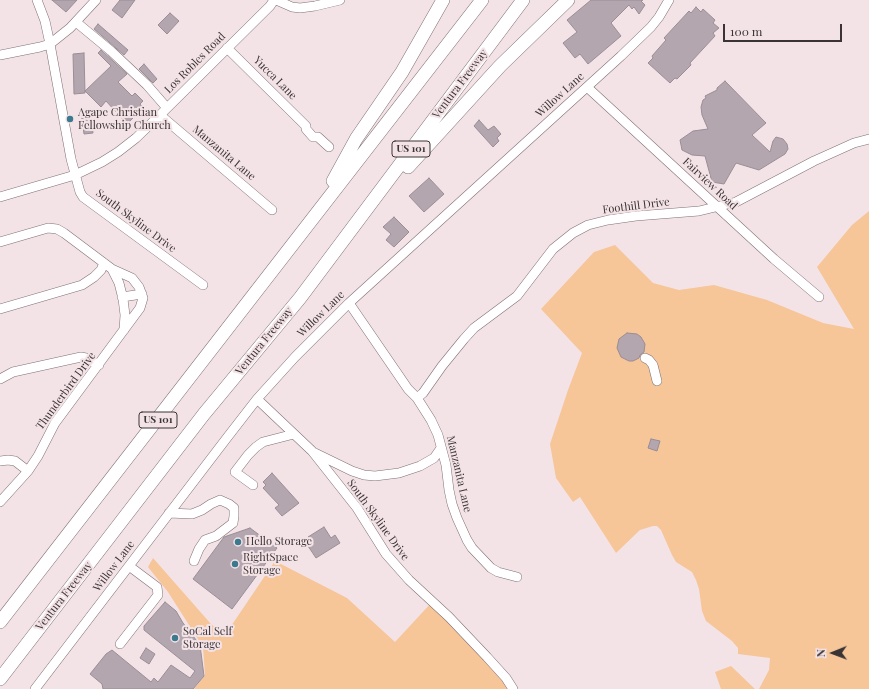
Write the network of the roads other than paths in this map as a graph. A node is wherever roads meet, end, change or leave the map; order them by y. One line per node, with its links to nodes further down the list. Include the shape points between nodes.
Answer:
1 (37, 0): 11 (street, South Skyline Drive)
2 (96, 0): 10 (street)
3 (275, 0): 4 (street, via 300,8); 12 (street, Los Robles Road)
4 (340, 0)
5 (443, 0): 23 (highway, via 402,72 356,138)
6 (482, 0): 23 (highway, US 101)
7 (523, 0): 31 (highway, Ventura Freeway / US 101)
8 (568, 0): 31 (highway, via 500,66 413,161 320,279)
9 (669, 0): 14 (street, Willow Lane, via 651,27)
10 (76, 22): 11 (street); 15 (street, via 147,85)
11 (50, 44): 13 (street); 19 (street, South Skyline Drive)
12 (227, 48): 15 (street, Los Robles Road); 18 (street, Yucca Lane, via 306,126 313,137 318,137)
13 (0, 55)
14 (587, 87): 21 (street, Fairview Road); 32 (street, Willow Lane)
15 (167, 108): 16 (street, Los Robles Road)
16 (160, 115): 19 (street, Los Robles Road, via 118,152); 22 (street, Manzanita Lane)
17 (869, 139): 21 (street, Foothill Drive, via 835,151 753,194)
18 (329, 147)
19 (75, 175): 20 (street, Los Robles Road); 27 (street, South Skyline Drive, via 84,197)
20 (0, 197)
21 (718, 207): 30 (street, Fairview Road); 39 (street, Foothill Drive, via 608,220 573,234 553,249 517,296 464,338)
22 (272, 210)
23 (314, 216): 52 (highway, US 101)
24 (0, 242): 25 (street, via 48,228 57,229)
25 (104, 263): 26 (street); 33 (street, via 94,277 82,285)
26 (112, 269): 28 (street, via 132,278); 29 (street)
27 (203, 285)
28 (142, 294): 29 (street); 34 (street, Thunderbird Drive, via 140,308)
29 (122, 297): 34 (street)
30 (819, 297)
31 (300, 298): 54 (highway, Ventura Freeway / US 101, via 204,414)
32 (349, 303): 39 (street, Manzanita Lane, via 408,389); 40 (street, Willow Lane)
33 (0, 309)
34 (124, 331): 36 (street, Thunderbird Drive)
35 (645, 358): 38 (street, via 653,365)
36 (99, 365): 37 (street, via 81,357 13,372); 45 (street, Thunderbird Drive, via 55,423)
37 (0, 379)
38 (657, 381)
39 (417, 398): 42 (street, Manzanita Lane, via 432,420)
40 (257, 399): 41 (street, South Skyline Drive); 48 (street, Willow Lane)
41 (294, 434): 43 (street, South Skyline Drive); 46 (street, via 264,442 256,447 234,472)
42 (441, 448): 43 (street, via 434,458 411,470 375,476 352,471); 51 (street, Manzanita Lane, via 450,496 467,540 491,568)
43 (312, 451): 56 (street, South Skyline Drive, via 357,508 386,554 487,657)
44 (0, 461): 45 (street, via 15,461)
45 (28, 471): 47 (street, Thunderbird Drive)
46 (253, 485)
47 (0, 502)
48 (169, 513): 49 (street, via 192,514 220,500 234,508 232,524 216,536 205,540); 50 (street, Willow Lane)
49 (194, 561)
50 (129, 566): 53 (street, via 157,586 158,595); 55 (street, Willow Lane)
51 (516, 577)
52 (0, 622)
53 (120, 644)
54 (0, 678)
55 (35, 689)
56 (513, 689)

